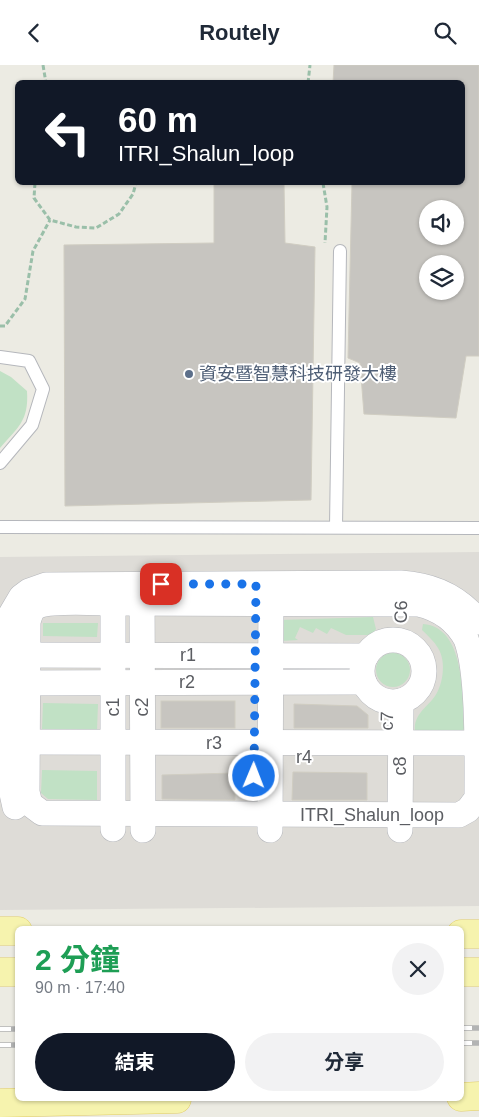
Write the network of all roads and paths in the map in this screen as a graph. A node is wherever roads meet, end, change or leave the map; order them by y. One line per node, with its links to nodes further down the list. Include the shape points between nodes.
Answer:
1 (43, 65): 3 (path)
2 (310, 65): 4 (path)
3 (46, 80)
4 (308, 80)
5 (35, 185): 8 (path, via 34,198)
6 (135, 185): 8 (path, via 119,214 96,228)
7 (323, 185): 9 (path, via 327,207 325,245)
8 (50, 220): 10 (path, via 33,251 25,299 5,326)
9 (340, 251): 14 (lane)
10 (0, 326)
11 (0, 357): 12 (lane, via 29,361 43,389 32,425)
12 (0, 463)
13 (0, 527): 14 (lane)
14 (336, 527): 15 (lane)
15 (479, 528)
16 (113, 593): 17 (street, ITRI_Shalun_loop); 21 (street, ITRI_Shalun_loop, via 46,585 29,591 15,604); 23 (street, ITRI_Shalun_loop, via 38,606 31,612); 24 (street, c1)
17 (142, 593): 18 (street, ITRI_Shalun_loop); 25 (street, c2)
18 (263, 593): 19 (street, ITRI_Shalun_loop); 26 (street)
19 (395, 593): 20 (street, ITRI_Shalun_loop, via 420,584 440,590); 22 (street); 39 (street, ITRI_Shalun_loop, via 435,608 456,623 466,638 472,655)
20 (479, 622)
21 (5, 627): 23 (street, ITRI_Shalun_loop)
22 (394, 640): 27 (street, via 371,648); 33 (street, via 415,647 421,655 424,674 417,692)
23 (19, 655): 24 (street, r1); 30 (street, ITRI_Shalun_loop)
24 (113, 655): 25 (street, r1); 31 (street, c1)
25 (142, 655): 26 (street, r1); 32 (street, c2)
26 (263, 655): 27 (street, r1); 28 (street)
27 (366, 656): 29 (street, via 362,673)
28 (262, 682): 29 (street, r2); 32 (street, r2); 37 (street)
29 (364, 682): 33 (street, via 373,695)
30 (19, 683): 31 (street, r2); 34 (street, ITRI_Shalun_loop)
31 (113, 683): 32 (street, r2); 35 (street, c1)
32 (142, 683): 36 (street, c2)
33 (394, 701): 38 (street, c7)
34 (18, 749): 35 (street, r3); 41 (street, ITRI_Shalun_loop, via 12,803 26,823 48,830)
35 (113, 749): 36 (street, r3); 41 (street, c1)
36 (142, 750): 37 (street, r3); 42 (street, c2)
37 (262, 750): 38 (street, r3); 43 (street)
38 (393, 750): 39 (street); 44 (street, c8)
39 (478, 750): 44 (street, ITRI_Shalun_loop, via 477,798 468,810 459,815)
40 (479, 820): 44 (street, ITRI_Shalun_loop, via 454,830)
41 (113, 822): 42 (street, ITRI_Shalun_loop)
42 (143, 822): 43 (street, ITRI_Shalun_loop)
43 (262, 822): 44 (street, ITRI_Shalun_loop)
44 (393, 823)
45 (0, 931): 46 (main road)
46 (15, 931)
47 (464, 934): 48 (main road)
48 (479, 934)
49 (0, 971): 50 (main road)
50 (15, 972)
51 (464, 972): 52 (main road)
52 (479, 972)
53 (464, 1097): 54 (main road)
54 (479, 1097)
55 (88, 1101): 56 (main road)
56 (0, 1103)

